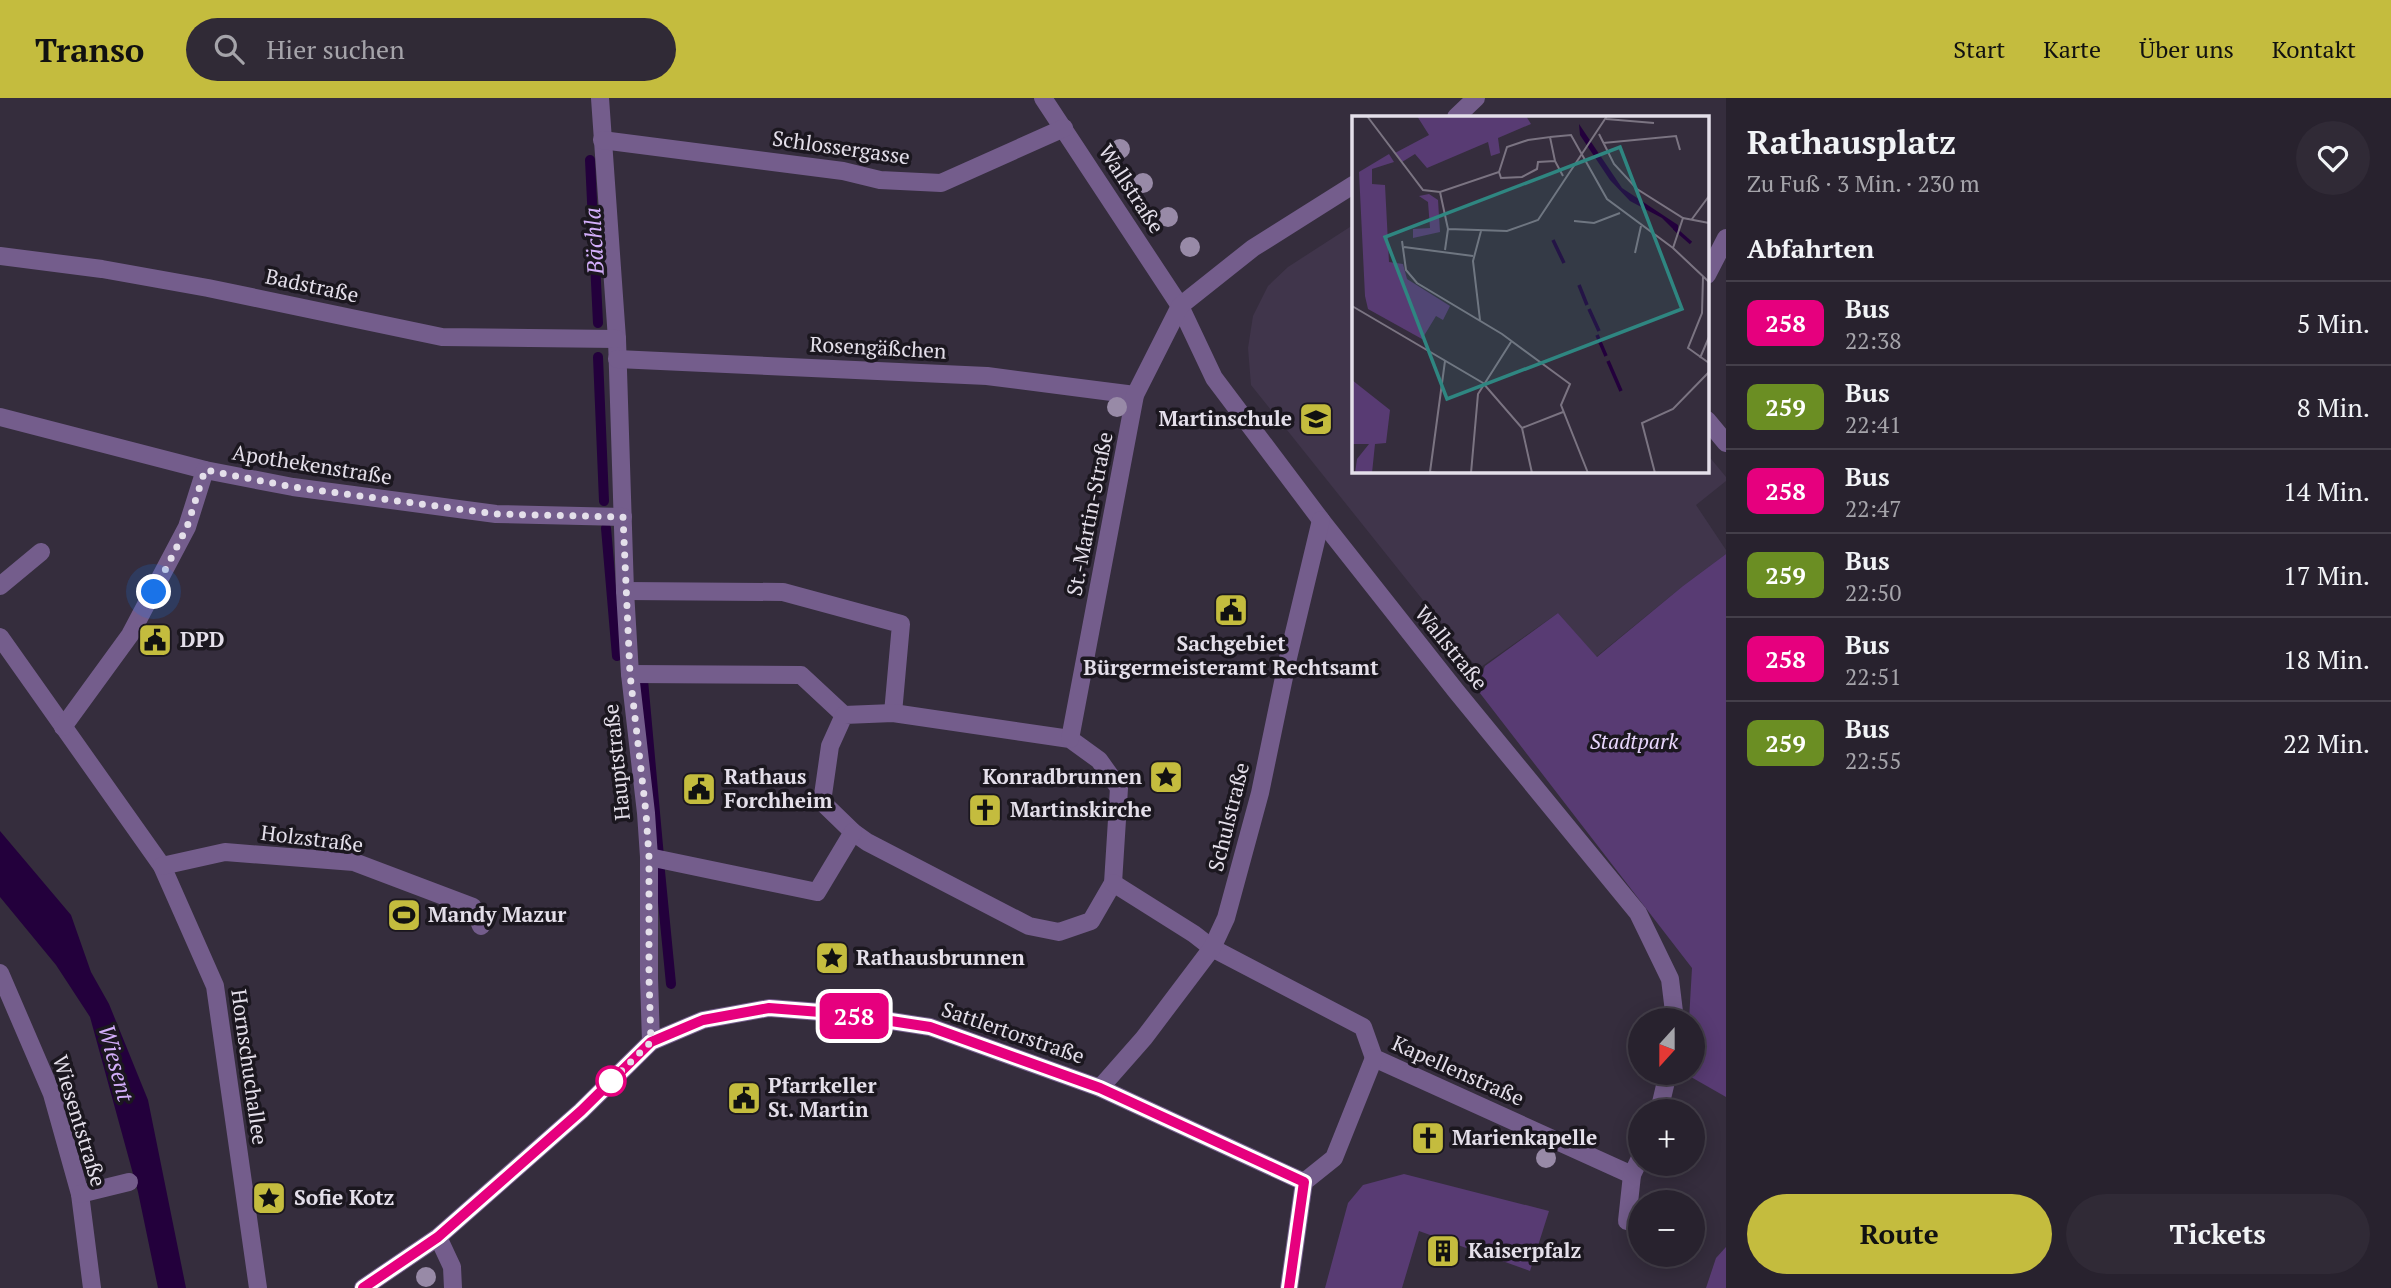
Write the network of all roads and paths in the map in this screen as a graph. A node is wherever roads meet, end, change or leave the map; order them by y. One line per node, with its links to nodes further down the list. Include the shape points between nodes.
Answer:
1 (600, 98): 6 (street, Hauptstraße)
2 (1043, 98): 5 (street, Wallstraße)
3 (1476, 98): 4 (street)
4 (1460, 111)
5 (1063, 128): 6 (street, Schlossergasse, via 941,183 880,180 843,171); 11 (street, Wallstraße)
6 (602, 140): 12 (street, Hauptstraße)
7 (1352, 186): 11 (street, via 1253,248)
8 (1726, 238): 10 (street)
9 (0, 256): 12 (street, Badstraße, via 102,268 442,337)
10 (1708, 273)
11 (1180, 306): 14 (street, St.-Martin-Straße); 20 (street, Wallstraße, via 1214,378)
12 (617, 339): 13 (street, Hauptstraße)
13 (617, 359): 14 (street, Rosengäßchen, via 987,376); 19 (street, Hauptstraße)
14 (1135, 395): 29 (street, St.-Martin-Straße)
15 (0, 416): 18 (street, Apothekenstraße)
16 (1708, 422): 17 (street)
17 (1726, 443)
18 (205, 470): 19 (street, Apothekenstraße, via 293,487 496,514); 28 (street, via 187,527 166,570 130,635)
19 (623, 517): 23 (street, Hauptstraße)
20 (1321, 520): 35 (street, Schulstraße, via 1260,793 1226,918); 37 (street, Wallstraße, via 1638,913 1670,979)
21 (41, 552): 22 (street)
22 (0, 586)
23 (625, 591): 25 (street, Hauptstraße); 26 (street, via 783,592 901,624)
24 (0, 637): 28 (street, Hornschuchallee)
25 (630, 674): 27 (street, via 802,675); 31 (street, Hauptstraße)
26 (893, 713): 27 (street); 29 (street)
27 (844, 715): 30 (street, via 830,746 822,802)
28 (63, 727): 32 (street, Hornschuchallee)
29 (1070, 739): 33 (street, via 1099,760 1119,788)
30 (853, 832): 31 (street, via 817,892); 33 (street, via 1029,926 1059,932 1091,921)
31 (649, 857): 38 (street, Hauptstraße)
32 (162, 866): 34 (street, Holzstraße, via 225,852 354,862 473,907); 49 (street, Hornschuchallee, via 215,986)
33 (1113, 883): 35 (street)
34 (481, 926)
35 (1212, 948): 39 (street, Kapellenstraße, via 1363,1027); 40 (street, Schulstraße)
36 (0, 973): 45 (street, Wiesentstraße, via 52,1094)
37 (1674, 1008)
38 (651, 1042): 40 (street, Sattlertorstraße, via 731,1013 769,1008 846,1014 930,1027); 47 (street, via 581,1111)
39 (1374, 1058): 41 (street, Kapellenstraße); 44 (street, via 1334,1158)
40 (1100, 1088): 44 (street, Sattlertorstraße)
41 (1628, 1173)
42 (1632, 1176): 46 (street)
43 (129, 1182): 45 (street)
44 (1304, 1182): 52 (street)
45 (80, 1194): 48 (street, Wiesentstraße)
46 (1627, 1221)
47 (438, 1237): 50 (street); 51 (street, via 452,1267)
48 (92, 1288)
49 (258, 1288)
50 (363, 1288)
51 (453, 1288)
52 (1289, 1288)

